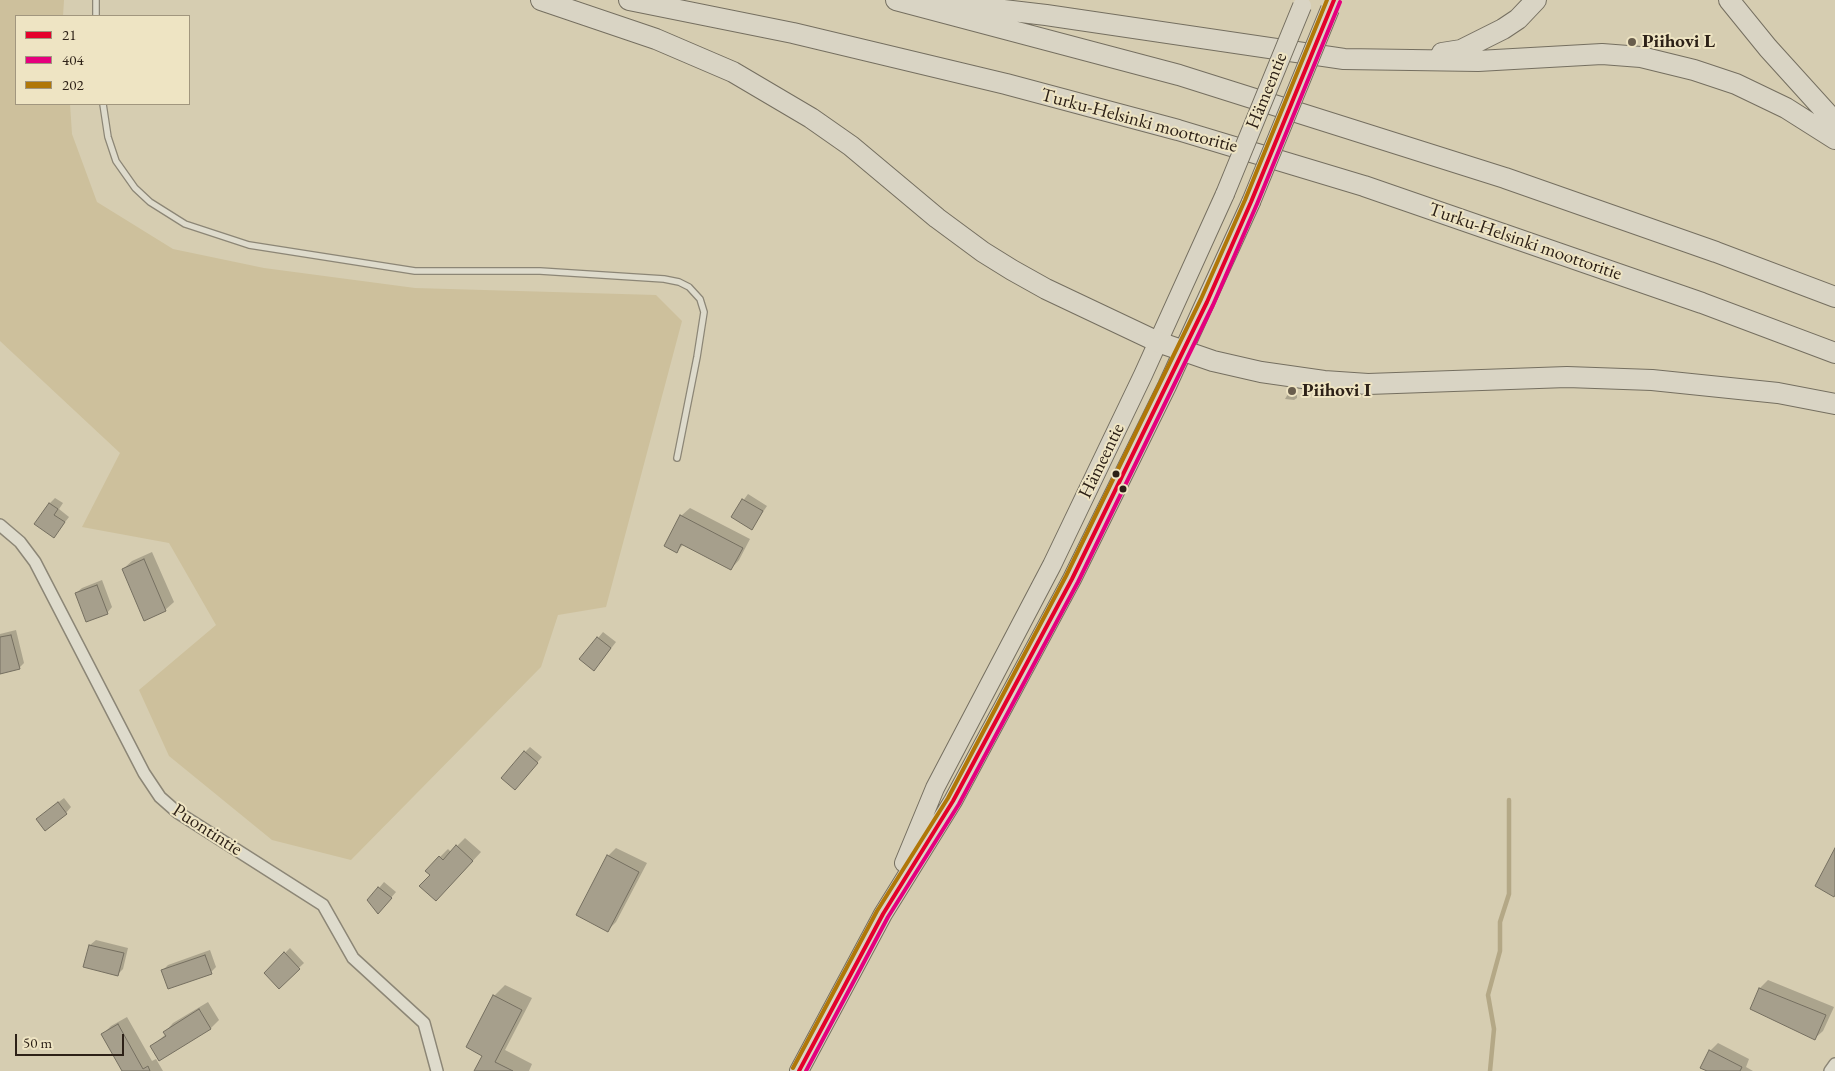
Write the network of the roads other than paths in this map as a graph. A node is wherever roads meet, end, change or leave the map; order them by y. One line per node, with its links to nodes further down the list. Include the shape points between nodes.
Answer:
1 (96, 0): 10 (lane)
2 (542, 0): 16 (highway, via 656,39 733,72 851,146 983,252 1046,289)
3 (629, 0): 18 (highway, Turku-Helsinki moottoritie, via 803,36 1006,84 1178,130 1373,189 1702,302)
4 (896, 0): 15 (highway, via 1179,76 1495,175)
5 (923, 0): 11 (highway, via 1046,14 1344,59)
6 (1536, 0): 11 (highway, via 1518,19 1461,50)
7 (1729, 0): 13 (highway)
8 (1303, 3): 16 (main road, Hämeentie, bridge, via 1225,194)
9 (1332, 5): 17 (main road, Hämeentie, bridge, via 1251,202)
10 (96, 15)
11 (1413, 58): 14 (highway, via 1478,61 1594,54 1642,58 1736,84 1786,108)
12 (103, 105): 20 (lane, via 116,161 135,188 150,202 185,224 249,245 415,271 540,272 664,280 689,287 700,299 704,312)
13 (1835, 122)
14 (1835, 139)
15 (1835, 297)
16 (1158, 342): 17 (highway); 22 (main road, Hämeentie, via 1052,565 936,788)
17 (1184, 352): 19 (highway, via 1261,372 1324,381 1368,384 1567,378 1652,380 1778,393); 22 (main road, Hämeentie, via 1072,579 953,800)
18 (1835, 353)
19 (1835, 404)
20 (677, 458)
21 (0, 525): 24 (street, Puontintie, via 20,542 35,562 144,773 160,797 177,812 322,905 353,958 424,1023)
22 (882, 914): 25 (main road, Hämeentie)
23 (1835, 1064): 26 (street)
24 (437, 1071)
25 (799, 1071)
26 (1830, 1071)

